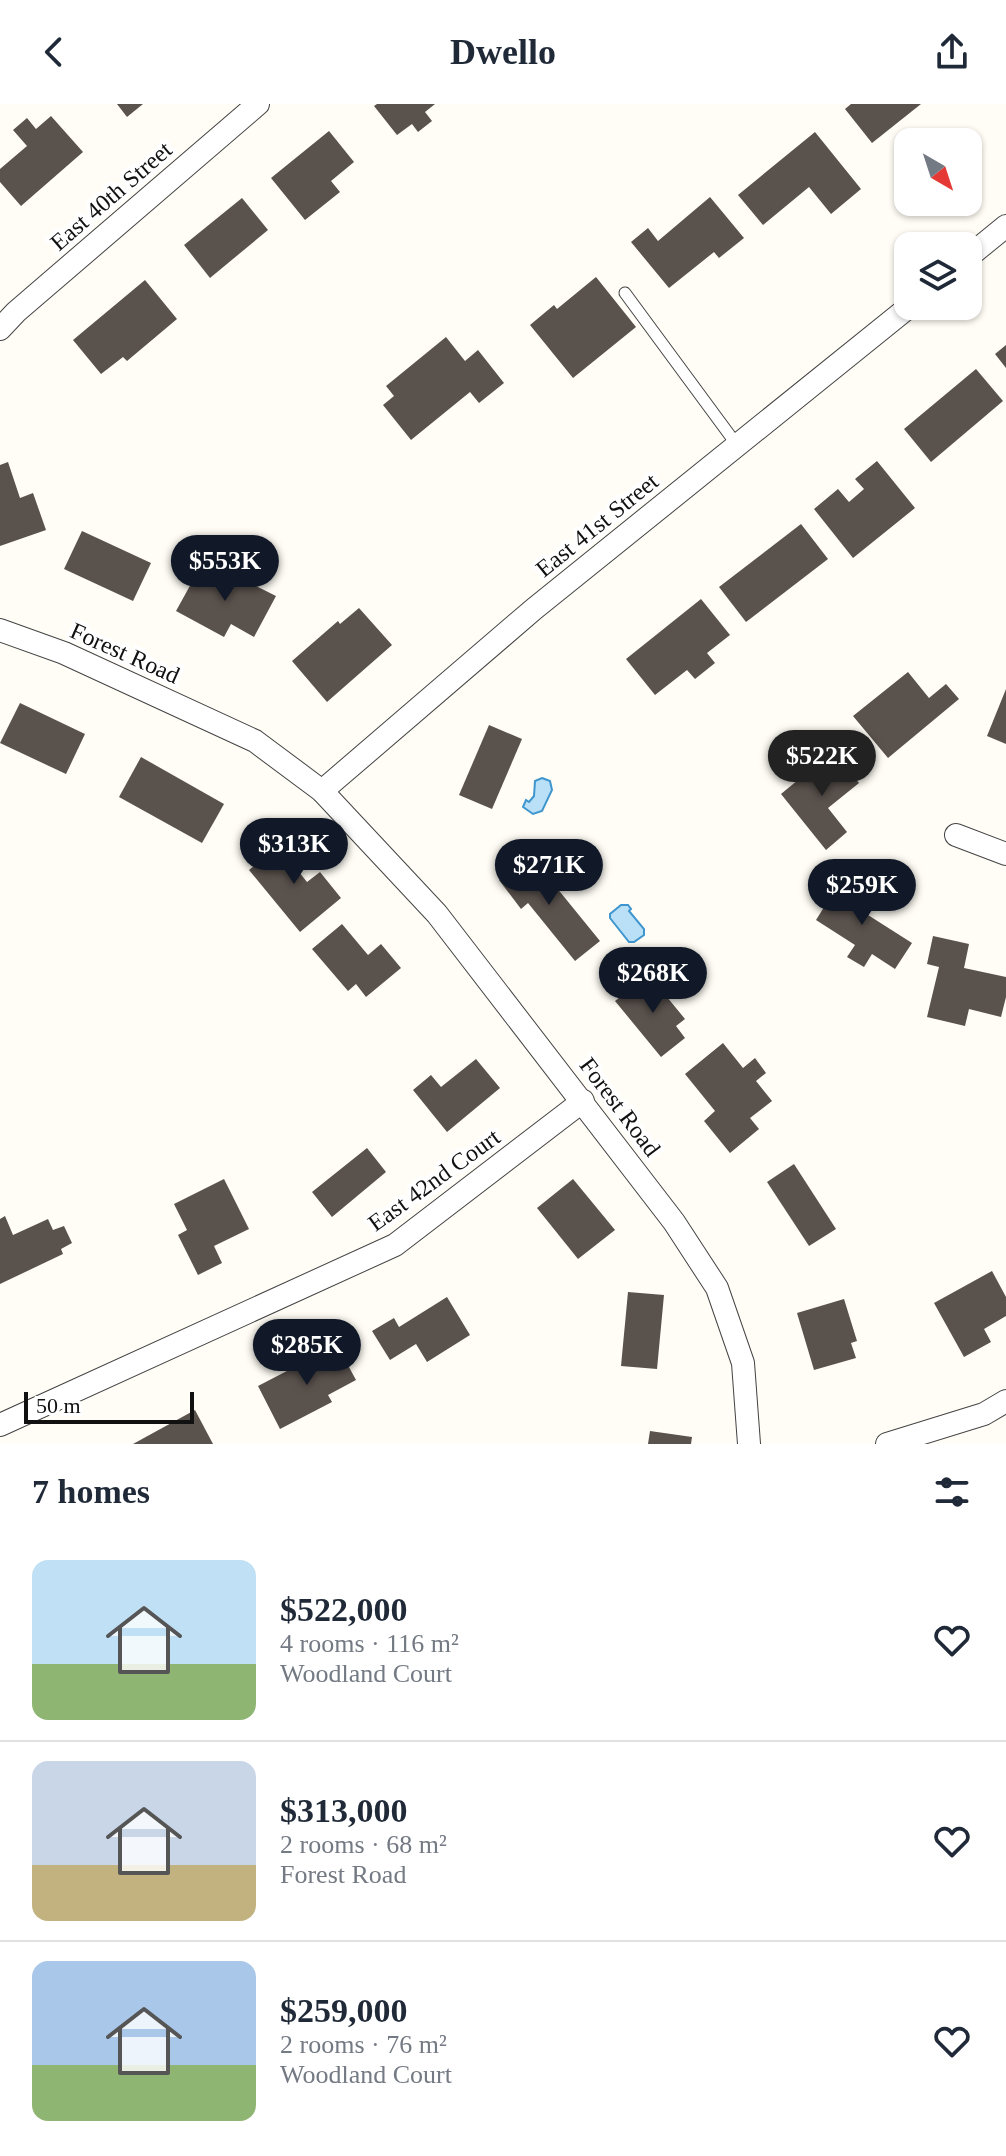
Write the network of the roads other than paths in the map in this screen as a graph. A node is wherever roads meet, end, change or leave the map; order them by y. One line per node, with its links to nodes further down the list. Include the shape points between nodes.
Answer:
1 (258, 104): 6 (street, East 40th Street)
2 (1006, 226): 3 (street)
3 (982, 246)
4 (625, 293): 7 (lane)
5 (894, 319): 7 (street, East 41st Street)
6 (0, 329)
7 (737, 445): 9 (street, East 41st Street, via 534,609)
8 (0, 630): 9 (street, Forest Road, via 64,653 255,741)
9 (322, 791): 12 (street, Forest Road, via 437,914)
10 (956, 835): 11 (street)
11 (1006, 854)
12 (583, 1101): 14 (street, East 42nd Court, via 395,1245); 15 (street, Forest Road, via 717,1288 743,1363)
13 (1006, 1401): 16 (street, via 984,1414)
14 (0, 1425)
15 (749, 1444)
16 (887, 1444)

